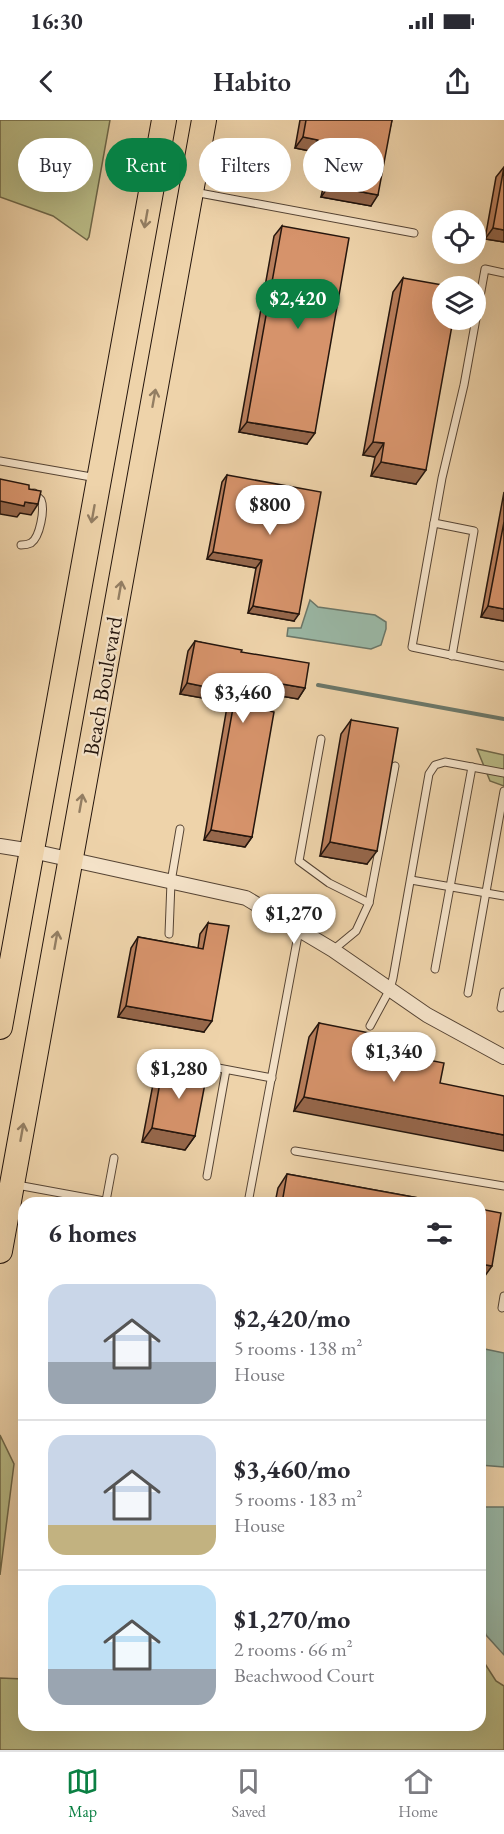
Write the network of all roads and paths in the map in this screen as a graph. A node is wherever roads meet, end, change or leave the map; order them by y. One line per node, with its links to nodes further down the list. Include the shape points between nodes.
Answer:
1 (164, 120): 7 (highway, one-way to 7)
2 (204, 120): 3 (highway, Beach Boulevard)
3 (192, 191): 4 (lane); 21 (highway, Beach Boulevard, one-way to 3)
4 (414, 233)
5 (504, 273): 9 (lane, via 485,268)
6 (0, 461): 7 (lane)
7 (99, 478): 20 (highway, one-way to 20)
8 (28, 491): 10 (lane, via 41,500 42,517 33,542)
9 (434, 523): 11 (lane, via 412,647); 11 (lane, via 474,531)
10 (21, 545)
11 (452, 656): 12 (lane)
12 (504, 666)
13 (321, 740): 27 (lane, via 299,861 329,884)
14 (395, 766): 27 (lane)
15 (472, 767): 16 (lane); 22 (lane, via 445,762 435,765 429,774); 24 (lane)
16 (504, 773)
17 (504, 790): 25 (lane)
18 (180, 829): 23 (lane)
19 (0, 846): 20 (street)
20 (32, 851): 21 (street); 31 (highway)
21 (71, 860): 23 (street); 46 (highway, Beach Boulevard, one-way to 21)
22 (411, 880): 24 (lane); 33 (lane)
23 (171, 882): 28 (street, via 246,898); 29 (lane)
24 (451, 887): 25 (lane); 32 (lane)
25 (486, 893): 26 (lane); 35 (lane)
26 (504, 896)
27 (369, 903): 30 (lane, via 356,931)
28 (299, 930): 30 (street); 42 (lane)
29 (169, 934)
30 (333, 950): 33 (street)
31 (6, 963): 37 (highway)
32 (435, 969)
33 (390, 989): 38 (lane); 39 (street, via 427,1015)
34 (504, 992): 36 (lane)
35 (468, 993)
36 (501, 1008)
37 (0, 1023)
38 (370, 1026)
39 (504, 1057)
40 (197, 1064): 41 (lane)
41 (226, 1070): 42 (lane); 45 (lane)
42 (272, 1078): 50 (lane)
43 (295, 1151): 47 (lane)
44 (114, 1158): 49 (lane)
45 (207, 1176)
46 (12, 1184): 48 (lane); 51 (highway, Beach Boulevard)
47 (504, 1186)
48 (72, 1197)
49 (111, 1197)
50 (249, 1197)
51 (0, 1251)
52 (504, 1296): 53 (lane)
53 (502, 1308)

